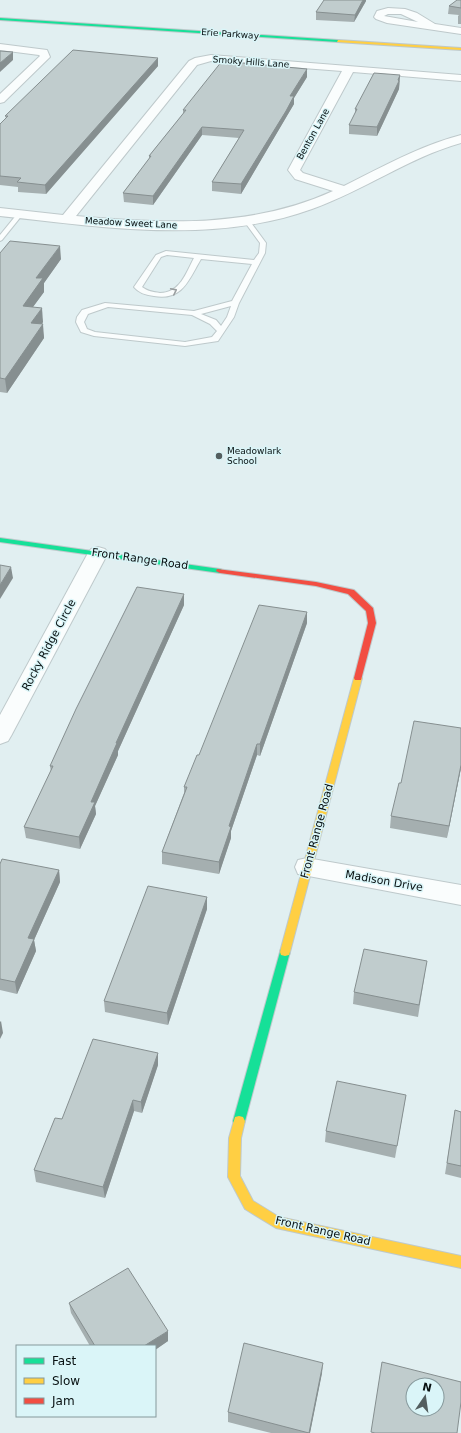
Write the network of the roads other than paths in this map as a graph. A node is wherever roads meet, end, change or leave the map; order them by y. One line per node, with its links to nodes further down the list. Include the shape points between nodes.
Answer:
1 (0, 19): 6 (main road, Erie Parkway)
2 (0, 26): 7 (main road, Erie Parkway)
3 (434, 27): 4 (street)
4 (461, 31)
5 (0, 47): 10 (street, via 42,52 45,57)
6 (461, 49)
7 (461, 55)
8 (349, 69): 9 (street, Smoky Hills Lane); 12 (street, Benton Lane, via 294,170 299,176); 15 (street, Smoky Hills Lane, via 217,59 192,63)
9 (461, 78)
10 (0, 100)
11 (461, 139): 12 (street, Meadow Sweet Lane, via 418,152)
12 (346, 191): 16 (street, Meadow Sweet Lane, via 289,213)
13 (0, 212): 14 (street, Meadow Sweet Lane)
14 (20, 214): 15 (street, Meadow Sweet Lane); 17 (lane)
15 (67, 219): 16 (street, Meadow Sweet Lane, via 128,225 182,226)
16 (247, 221): 19 (lane, via 263,243 262,253)
17 (0, 239)
18 (199, 256): 18 (lane, one-way to 18, via 166,253 158,256 138,287 142,292 155,295 170,294 179,289); 19 (lane)
19 (256, 262): 20 (lane)
20 (235, 303): 21 (lane); 22 (lane, via 227,324)
21 (194, 313): 22 (lane, via 213,322); 22 (lane, via 108,305 85,312 80,322 84,330 94,334 185,344 215,339)
22 (221, 330)
23 (0, 540): 24 (main road, Front Range Road)
24 (98, 553): 25 (street, Rocky Ridge Circle); 26 (main road, Front Range Road, via 316,584 351,592 370,610 372,623)
25 (0, 736)
26 (307, 867): 27 (street, Madison Drive); 28 (main road, Front Range Road, via 235,1138 234,1177 249,1205 276,1222)
27 (461, 895)
28 (461, 1262)

